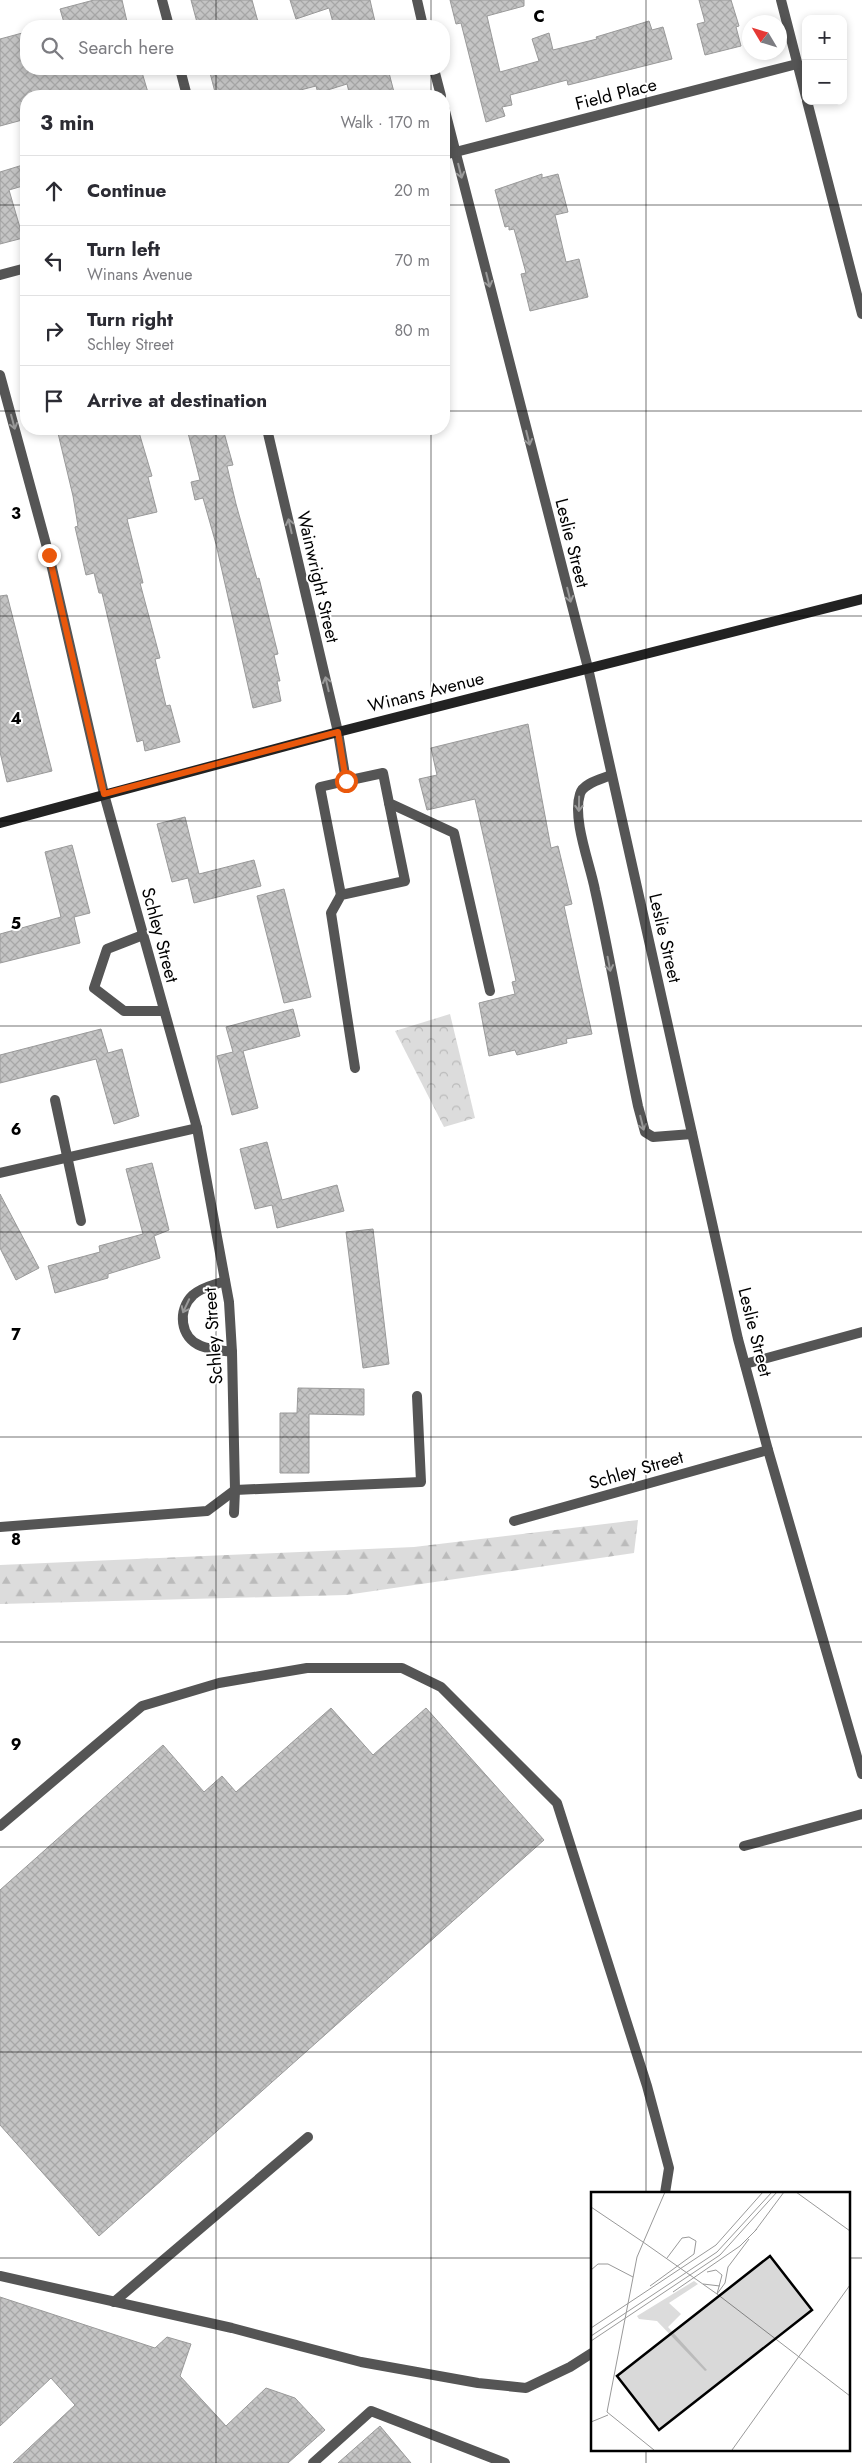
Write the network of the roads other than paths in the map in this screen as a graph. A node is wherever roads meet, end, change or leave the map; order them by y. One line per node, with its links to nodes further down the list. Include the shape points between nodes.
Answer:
1 (162, 0): 4 (street)
2 (417, 0): 5 (street)
3 (780, 0): 6 (street)
4 (167, 20)
5 (422, 20)
6 (797, 64): 9 (street); 14 (street, Field Place)
7 (182, 75): 10 (street)
8 (436, 75): 11 (street)
9 (802, 82)
10 (185, 90)
11 (439, 90)
12 (808, 105): 18 (street)
13 (450, 132): 14 (street, Leslie Street)
14 (455, 152): 15 (street, Field Place); 22 (street, Leslie Street, one-way to 22)
15 (450, 153)
16 (20, 270): 17 (street)
17 (0, 276)
18 (862, 314)
19 (0, 375): 26 (street, Schley Street, one-way to 26, via 49,555)
20 (268, 435): 23 (street, Wainwright Street, one-way to 20)
21 (862, 599): 22 (street, Winans Avenue)
22 (588, 668): 23 (street, Winans Avenue); 24 (street, Leslie Street)
23 (338, 732): 25 (street, Wainwright Street); 26 (street, Winans Avenue)
24 (612, 775): 36 (street, Leslie Street); 36 (street, one-way to 36, via 580,791 578,804 582,837 638,1106 644,1132 653,1137)
25 (346, 781): 27 (street, via 383,773); 29 (street, via 320,787)
26 (104, 794): 28 (street, Winans Avenue); 30 (street, Schley Street)
27 (389, 803): 29 (street, via 405,881); 31 (street, via 454,833)
28 (0, 823)
29 (341, 894): 33 (street, via 331,913 331,922)
30 (143, 934): 32 (street, Schley Street); 32 (street, via 107,949 94,988 124,1011)
31 (490, 991)
32 (164, 1011): 35 (street, Schley Street)
33 (355, 1068)
34 (55, 1100): 37 (street)
35 (197, 1128): 37 (street); 40 (street, Schley Street)
36 (692, 1134): 43 (street, Leslie Street)
37 (68, 1158): 38 (street); 39 (street)
38 (0, 1173)
39 (81, 1221)
40 (226, 1282): 42 (street, Schley Street); 42 (street, one-way to 42, via 201,1289 193,1295 184,1308 183,1322 185,1333 192,1341)
41 (862, 1332): 43 (street)
42 (232, 1352): 46 (street, Schley Street)
43 (746, 1364): 45 (street, Leslie Street)
44 (418, 1396): 46 (street, via 421,1482)
45 (768, 1450): 48 (street, Schley Street); 50 (street, Leslie Street)
46 (236, 1490): 47 (street, Schley Street); 49 (street, via 207,1511)
47 (234, 1513)
48 (514, 1521)
49 (0, 1527)
50 (862, 1774)
51 (862, 1814): 53 (street)
52 (0, 1826): 55 (street, via 142,1706 219,1682 307,1668 402,1668 441,1687 557,1804 647,2086 669,2168)
53 (744, 1846)
54 (308, 2137): 57 (street)
55 (664, 2192)
56 (0, 2276): 57 (street)
57 (114, 2302): 58 (street, via 232,2328 361,2362 478,2383 526,2388)
58 (591, 2354)
59 (313, 2463): 60 (street, via 372,2411)
60 (505, 2463)

